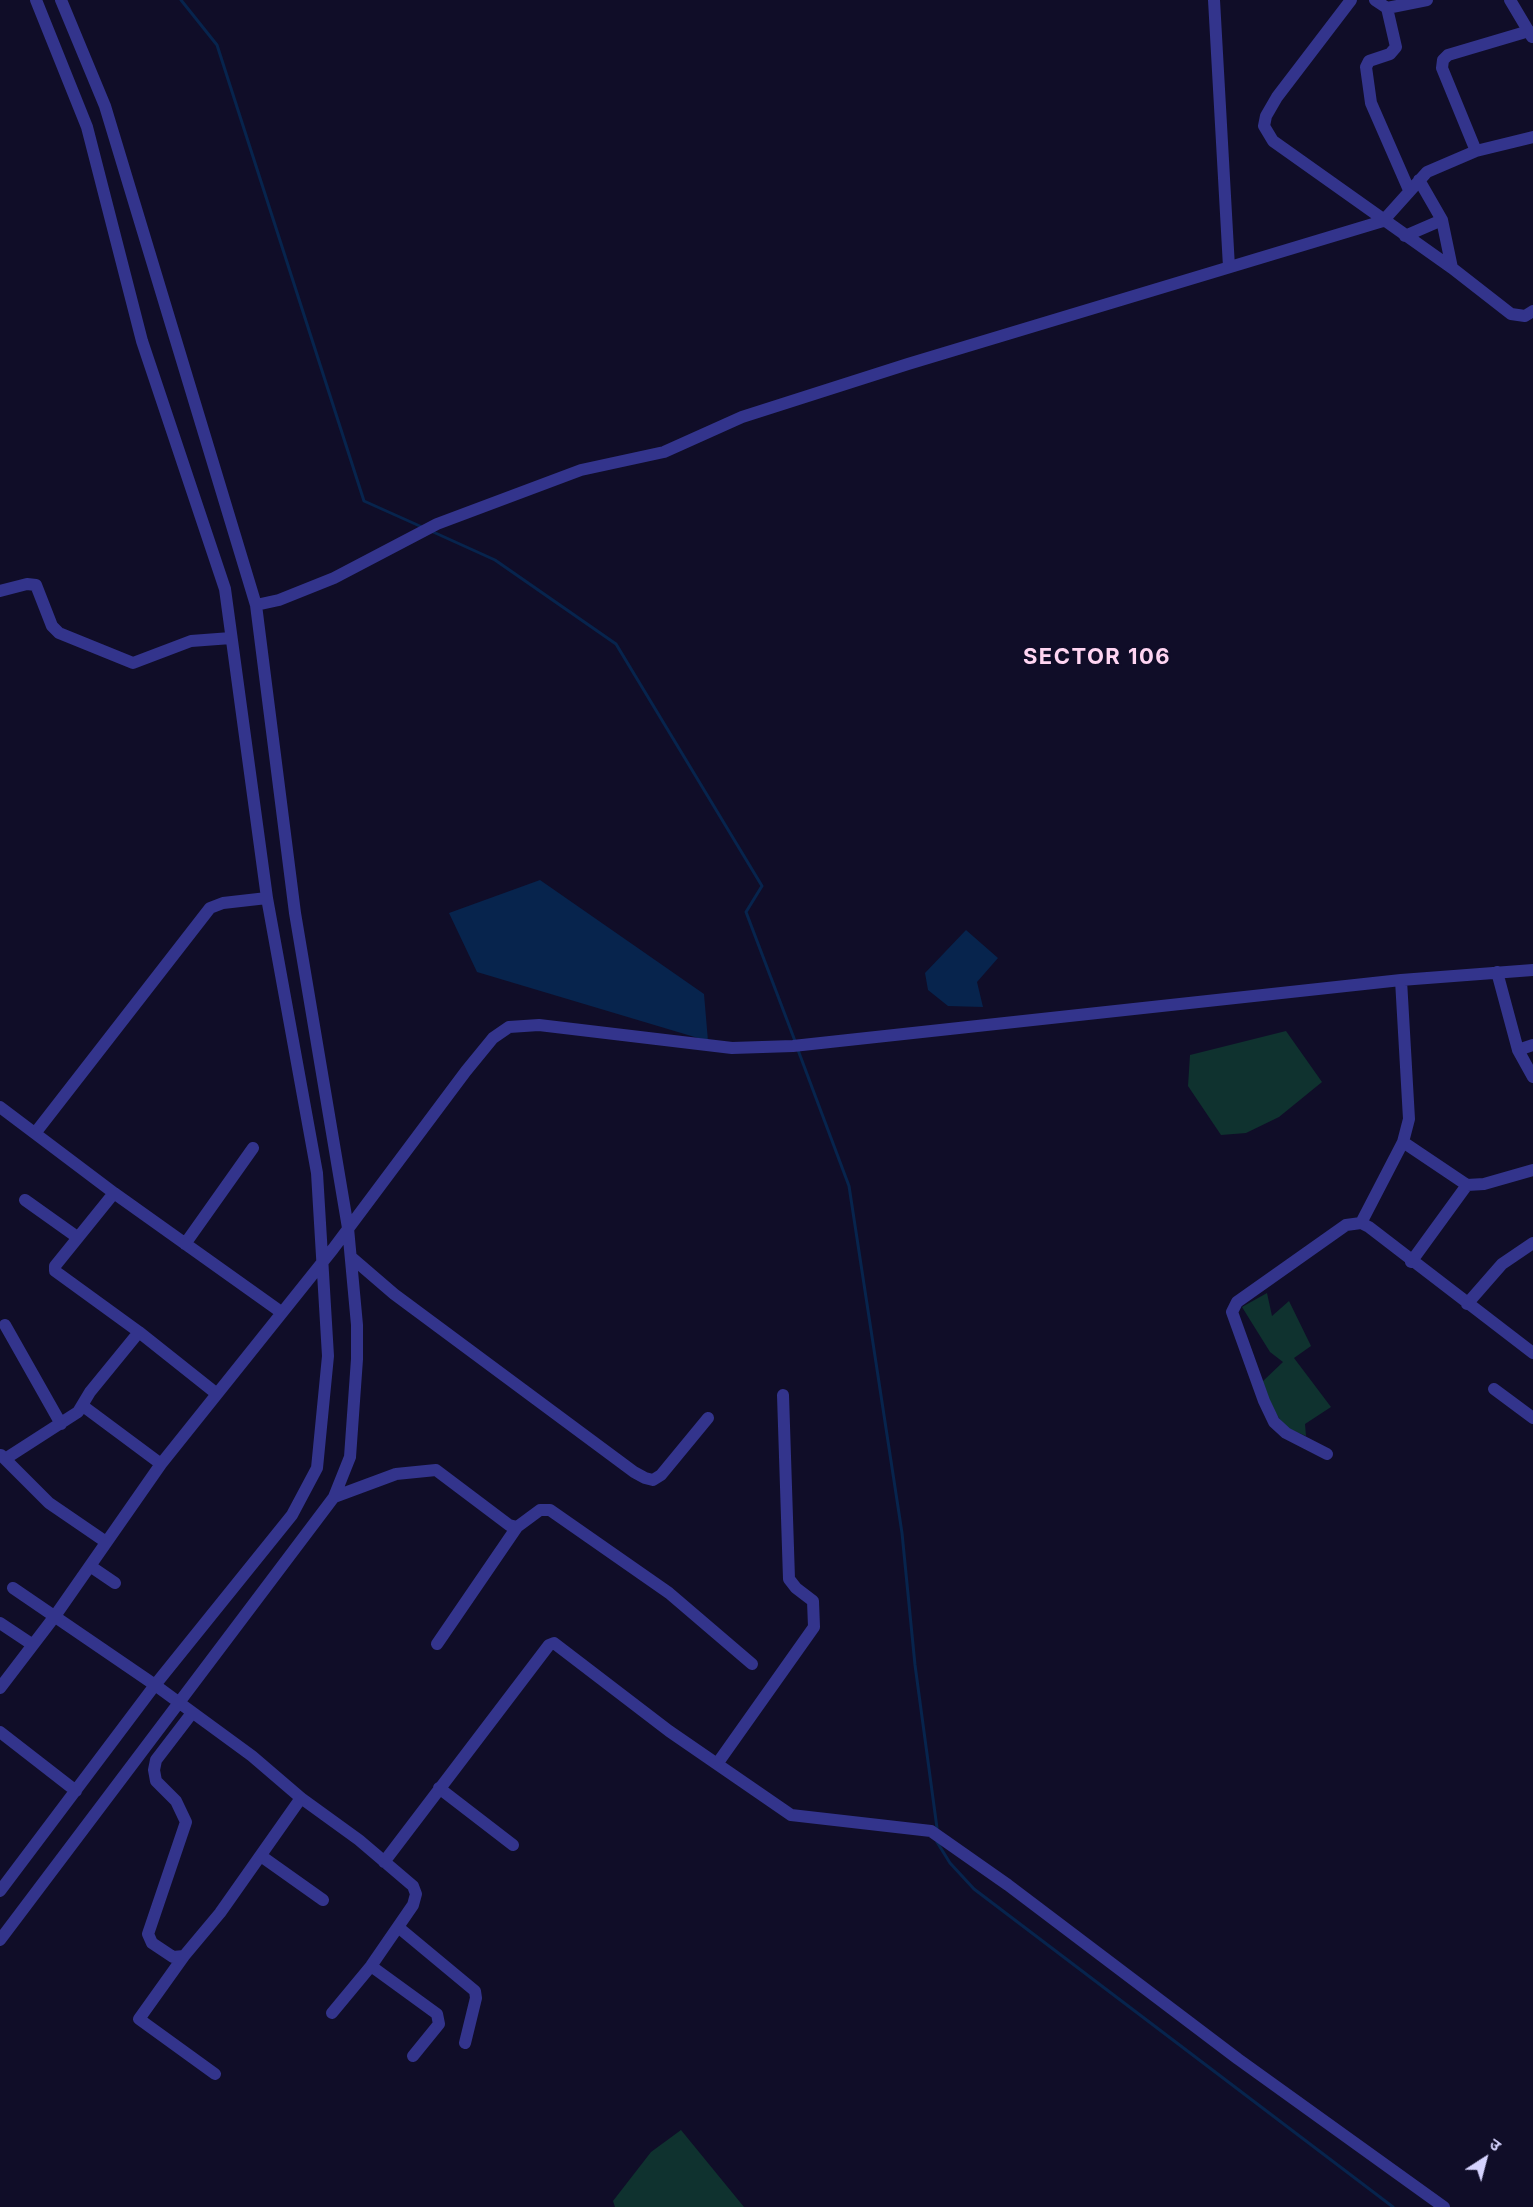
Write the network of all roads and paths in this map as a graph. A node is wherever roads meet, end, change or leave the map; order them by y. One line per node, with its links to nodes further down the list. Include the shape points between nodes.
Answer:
1 (36, 0): 22 (street, via 87,127 142,341 221,572)
2 (61, 0): 21 (street, via 105,106)
3 (1214, 0): 17 (street)
4 (1351, 0): 15 (street, via 1277,97 1264,126 1273,141)
5 (1375, 0): 8 (street)
6 (1426, 0): 8 (street)
7 (1512, 1): 9 (street)
8 (1387, 8): 13 (street, via 1396,47 1369,61 1366,67 1371,103)
9 (1531, 35): 11 (street, via 1448,55 1443,60 1442,68)
10 (1533, 137): 11 (street)
11 (1476, 151): 12 (street, via 1433,169)
12 (1419, 180): 13 (street); 14 (street)
13 (1409, 190): 15 (street)
14 (1442, 220): 16 (street); 18 (street)
15 (1383, 221): 16 (street); 17 (street)
16 (1405, 236): 18 (street)
17 (1229, 267): 21 (street, via 742,417 664,452 581,470 437,524 334,578)
18 (1452, 268): 19 (street, via 1511,314 1525,316)
19 (1533, 310)
20 (0, 591): 22 (street, via 36,585 52,626 59,633 133,663 190,641)
21 (256, 605): 39 (street, via 295,913)
22 (231, 638): 23 (street)
23 (267, 898): 31 (street, via 223,903 210,909); 44 (street, via 314,1147)
24 (1533, 970): 25 (street)
25 (1497, 972): 26 (street); 28 (street)
26 (1401, 980): 32 (street, via 1409,1119); 39 (street, via 793,1046 732,1048 539,1025 509,1027 493,1038 466,1071)
27 (1533, 1045): 28 (street)
28 (1518, 1050): 29 (street)
29 (1533, 1077)
30 (0, 1107): 31 (street)
31 (36, 1132): 36 (street)
32 (1403, 1142): 35 (street); 38 (street)
33 (253, 1148): 42 (street)
34 (1533, 1170): 35 (street)
35 (1467, 1185): 45 (street)
36 (114, 1193): 40 (street); 42 (street)
37 (25, 1200): 40 (street)
38 (1361, 1223): 45 (street); 58 (street, via 1346,1225 1237,1302 1232,1312 1274,1422 1286,1433)
39 (348, 1228): 43 (street); 44 (street)
40 (77, 1237): 49 (street, via 55,1271)
41 (1533, 1243): 46 (street, via 1502,1264)
42 (185, 1244): 47 (street)
43 (351, 1257): 55 (street, via 394,1294 645,1478 653,1480 661,1475); 61 (street, via 357,1359 350,1457)
44 (324, 1259): 47 (street); 72 (street, via 328,1356 313,1480 292,1515)
45 (1412, 1262): 46 (street)
46 (1467, 1304): 50 (street)
47 (281, 1312): 52 (street)
48 (5, 1325): 57 (street)
49 (139, 1332): 52 (street); 54 (street)
50 (1533, 1353)
51 (1494, 1389): 56 (street)
52 (217, 1394): 60 (street)
53 (783, 1395): 77 (street, via 789,1579 813,1600 814,1627)
54 (83, 1406): 57 (street); 60 (street)
55 (708, 1418)
56 (1533, 1418)
57 (60, 1424): 59 (street)
58 (1328, 1454)
59 (2, 1456): 63 (street, via 49,1503)
60 (161, 1464): 63 (street)
61 (334, 1497): 62 (street, via 396,1474 436,1470 509,1526); 74 (street)
62 (517, 1527): 69 (street); 71 (street, via 540,1510 550,1510 669,1593)
63 (106, 1542): 64 (street)
64 (90, 1566): 65 (street); 67 (street)
65 (115, 1583)
66 (13, 1588): 67 (street)
67 (54, 1616): 70 (street); 72 (street)
68 (0, 1623): 70 (street)
69 (437, 1644)
70 (33, 1645): 73 (street)
71 (752, 1664)
72 (155, 1685): 74 (street); 79 (street)
73 (0, 1688)
74 (180, 1704): 75 (street); 87 (street)
75 (192, 1713): 80 (street); 88 (street, via 156,1760 154,1770 156,1781 176,1801 186,1822 148,1934 152,1943 173,1957)
76 (0, 1732): 79 (street)
77 (717, 1764): 78 (street, via 551,1643); 94 (street, via 791,1815 931,1831)
78 (440, 1788): 81 (street); 83 (street)
79 (76, 1791): 84 (street)
80 (301, 1798): 82 (street); 83 (street)
81 (513, 1845)
82 (261, 1856): 85 (street); 88 (street)
83 (384, 1862): 86 (street, via 416,1894)
84 (0, 1891)
85 (322, 1900)
86 (398, 1927): 89 (street); 91 (street, via 475,1990)
87 (0, 1940)
88 (184, 1956): 93 (street, via 139,2019)
89 (371, 1966): 90 (street); 92 (street, via 437,2014 439,2024)
90 (332, 2013)
91 (465, 2043)
92 (413, 2056)
93 (215, 2074)
94 (1444, 2207)

